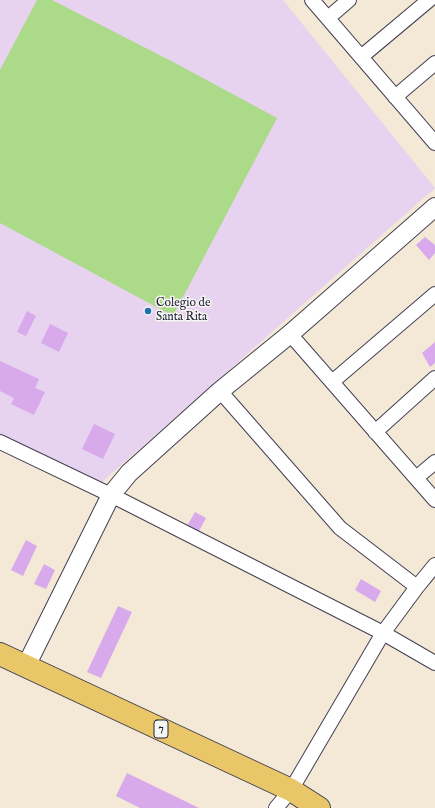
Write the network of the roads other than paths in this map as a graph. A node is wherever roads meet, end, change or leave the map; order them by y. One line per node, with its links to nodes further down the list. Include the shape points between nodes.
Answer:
1 (312, 0): 4 (street)
2 (349, 0): 4 (street)
3 (429, 0): 5 (street)
4 (328, 18): 5 (street)
5 (361, 57): 7 (street)
6 (435, 63): 7 (street)
7 (395, 97): 8 (street)
8 (434, 139)
9 (435, 207): 11 (street)
10 (435, 294): 13 (street)
11 (290, 334): 13 (street); 14 (street)
12 (435, 378): 15 (street)
13 (332, 382): 15 (street)
14 (220, 391): 19 (street, via 129,474); 22 (street, via 340,528)
15 (375, 432): 18 (street)
16 (0, 442): 19 (street)
17 (435, 462): 18 (street)
18 (416, 478): 20 (street)
19 (110, 495): 23 (street); 26 (street)
20 (435, 500)
21 (435, 565): 22 (street)
22 (417, 587): 23 (street)
23 (383, 633): 25 (street); 27 (street)
24 (0, 654): 26 (highway, 7)
25 (435, 663)
26 (26, 666): 27 (highway, 7)
27 (291, 790): 28 (street); 29 (highway, 7)
28 (276, 808)
29 (319, 808)

